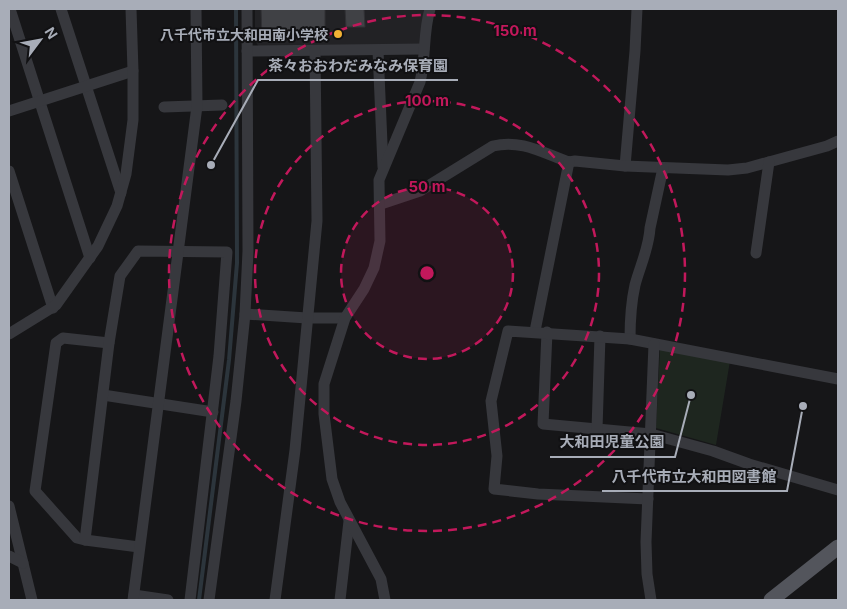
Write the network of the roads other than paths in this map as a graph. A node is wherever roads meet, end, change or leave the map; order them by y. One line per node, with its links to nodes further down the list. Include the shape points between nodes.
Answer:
1 (10, 9): 14 (street)
2 (62, 9): 13 (street)
3 (131, 9): 12 (street)
4 (196, 9): 16 (street)
5 (247, 9): 10 (street)
6 (430, 9): 8 (street)
7 (637, 9): 22 (street)
8 (424, 49): 9 (street); 25 (street, via 420,82)
9 (378, 50): 11 (street); 25 (street)
10 (248, 51): 11 (street); 32 (street)
11 (315, 51): 33 (street, via 317,221)
12 (133, 71): 13 (street); 26 (street, via 132,133)
13 (87, 86): 14 (street); 26 (street)
14 (39, 102): 18 (street); 30 (street)
15 (222, 105): 16 (street)
16 (198, 106): 17 (street); 28 (street)
17 (164, 107)
18 (9, 111)
19 (838, 141): 21 (street)
20 (569, 162): 22 (street); 27 (street, via 519,143 501,144 420,191); 35 (street)
21 (769, 162): 23 (street, via 728,170); 29 (street)
22 (625, 166): 23 (street)
23 (663, 168): 38 (street, via 650,238 635,285)
24 (9, 171): 31 (street)
25 (383, 171): 27 (street)
26 (121, 194): 30 (street, via 108,228)
27 (381, 204): 34 (street, via 380,241 374,268)
28 (179, 251): 39 (street, via 138,250 132,256 120,276); 43 (street); 44 (street, via 228,252)
29 (756, 253)
30 (90, 258): 31 (street)
31 (53, 308): 36 (street)
32 (245, 314): 33 (street); 60 (street)
33 (307, 318): 34 (street); 61 (street, via 295,450)
34 (345, 318): 50 (street, via 324,384 324,414 332,479)
35 (541, 332): 37 (street); 45 (street, via 543,424); 48 (street, via 508,331 491,401 497,456 494,489)
36 (9, 334)
37 (600, 336): 38 (street); 45 (street)
38 (630, 339): 40 (street)
39 (109, 342): 42 (street); 51 (street, via 62,338 56,343 35,492 78,538)
40 (654, 344): 41 (street); 46 (street)
41 (838, 380)
42 (103, 396): 43 (street); 51 (street)
43 (159, 403): 44 (street); 52 (street)
44 (213, 412): 59 (street)
45 (597, 429): 46 (street)
46 (651, 434): 47 (street); 48 (street)
47 (838, 490)
48 (648, 499): 64 (street, via 646,542)
49 (9, 506): 55 (street)
50 (350, 521): 62 (street); 63 (street, via 381,579)
51 (85, 540): 52 (street)
52 (140, 547): 56 (street)
53 (838, 547): 65 (main road)
54 (9, 556): 55 (street)
55 (23, 563): 57 (street)
56 (133, 598): 58 (street)
57 (32, 600)
58 (168, 600)
59 (190, 600)
60 (209, 600)
61 (275, 600)
62 (340, 600)
63 (385, 600)
64 (651, 600)
65 (771, 600)

